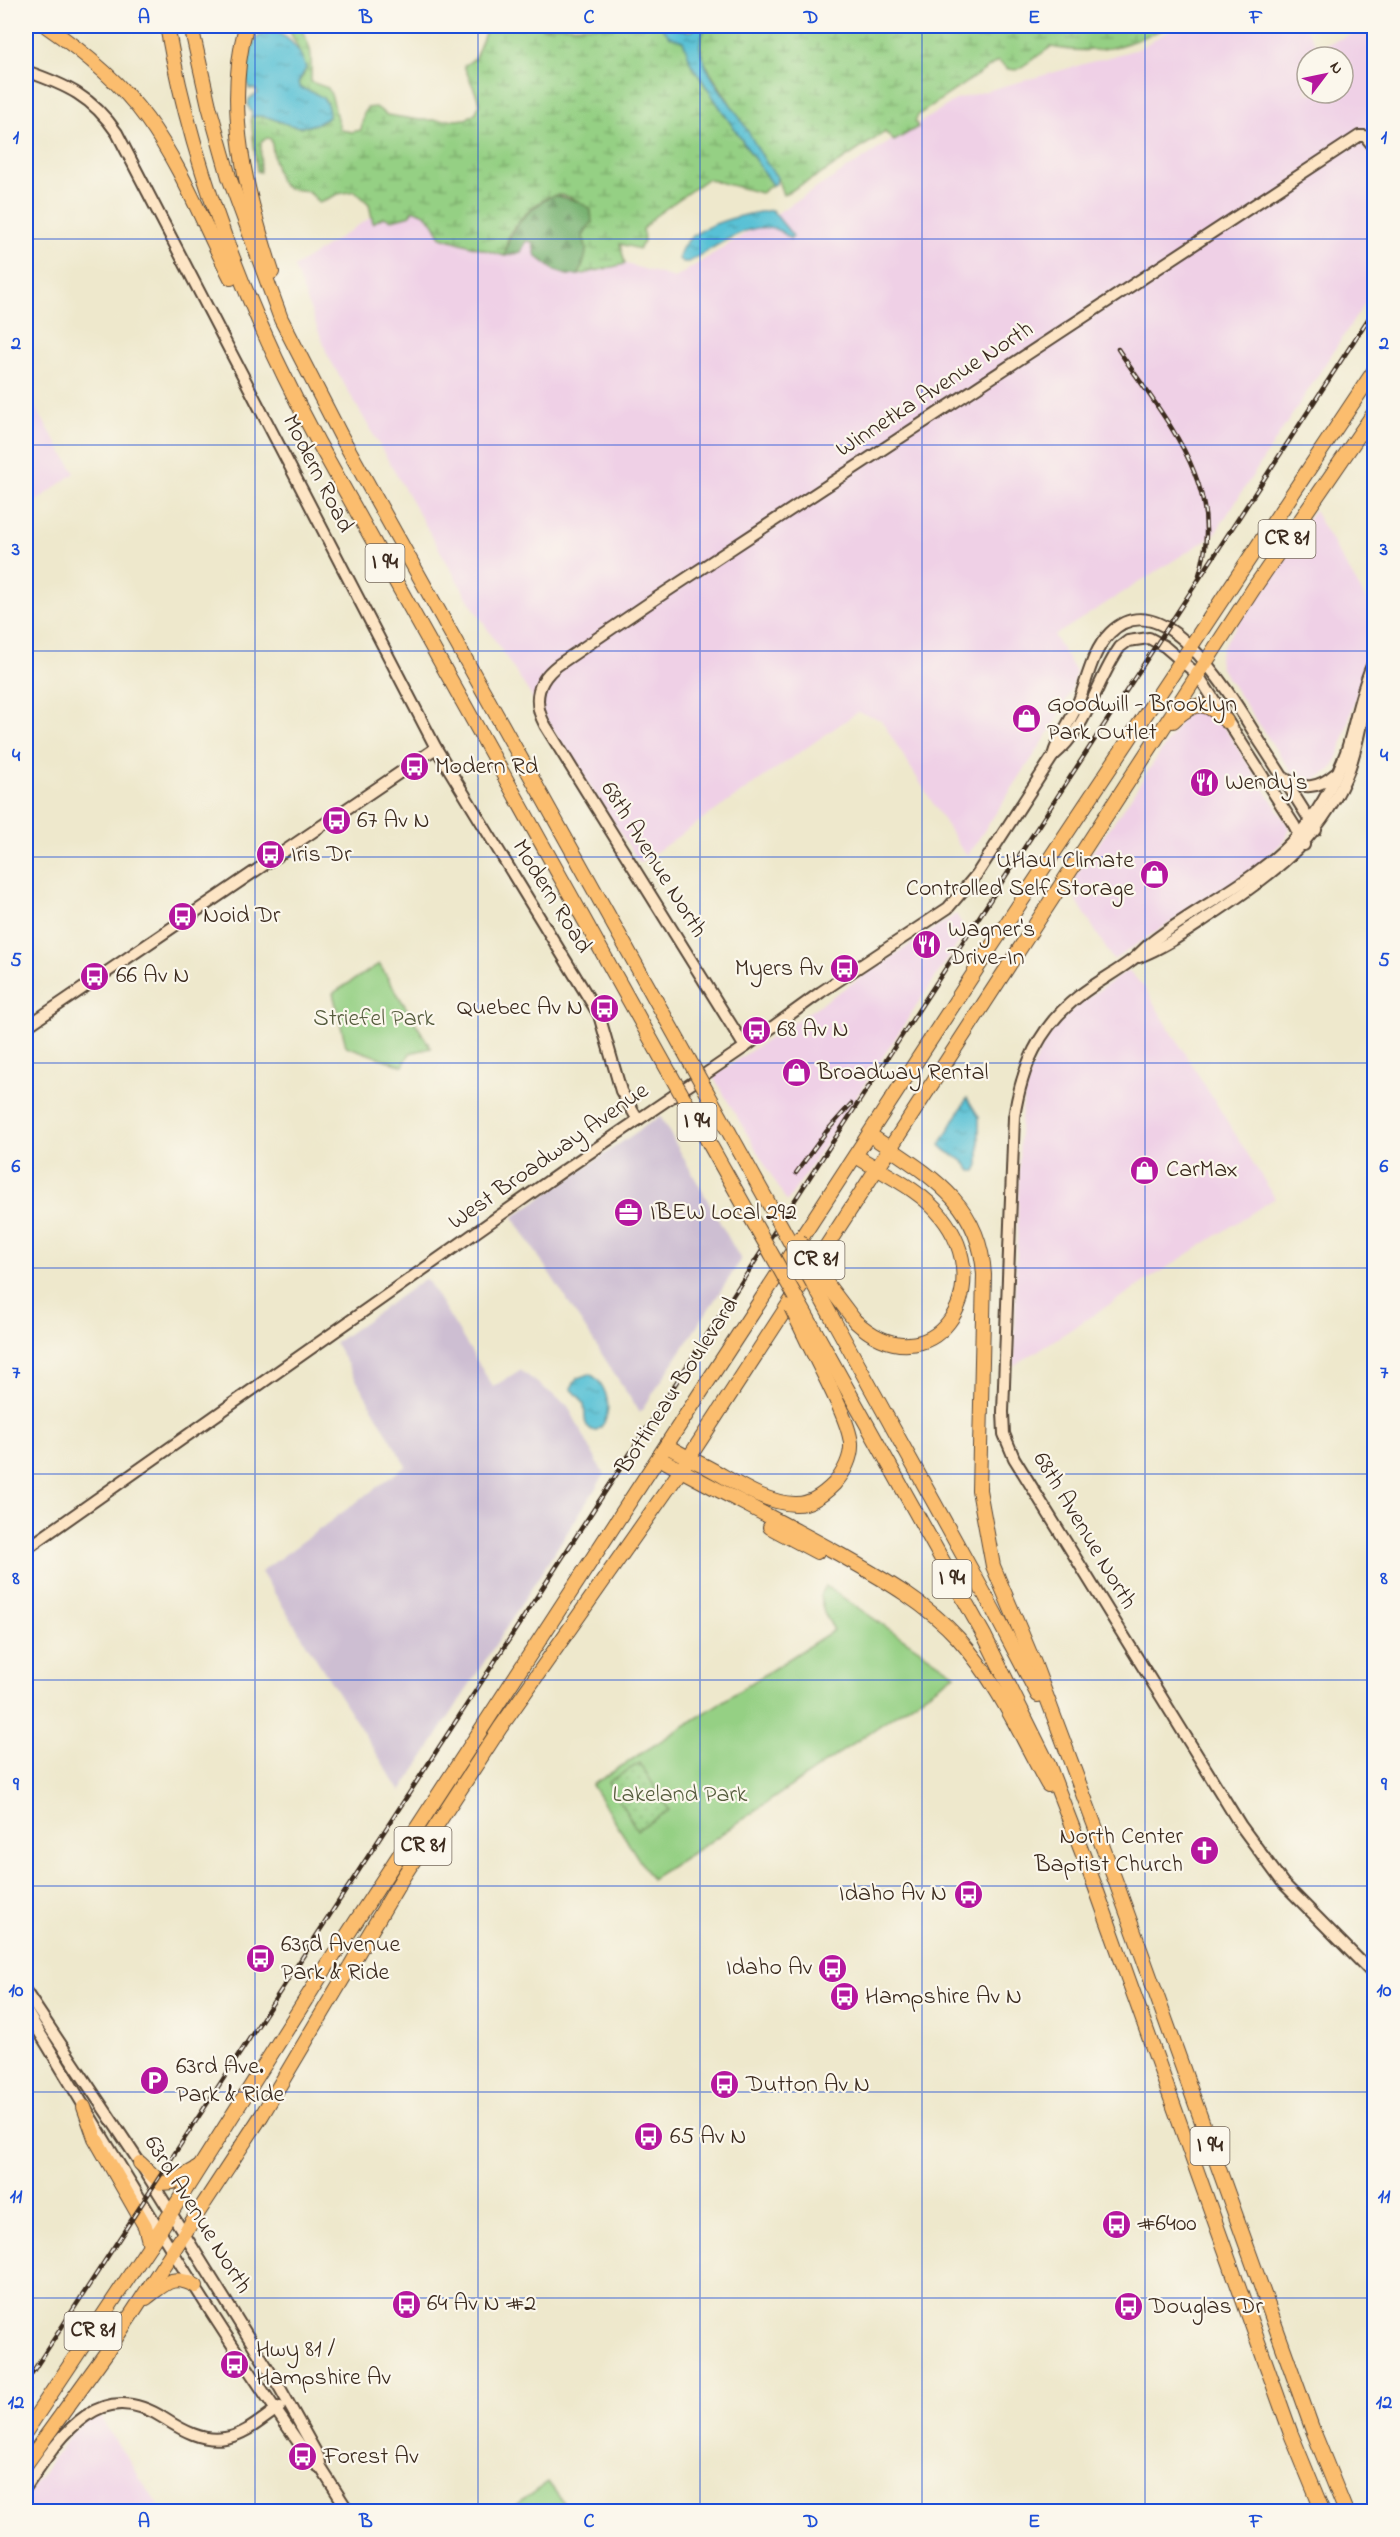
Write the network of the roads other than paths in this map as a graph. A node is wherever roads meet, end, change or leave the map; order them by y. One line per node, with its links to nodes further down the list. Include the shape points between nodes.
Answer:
1 (46, 26): 10 (highway, via 110,77 155,130)
2 (167, 26): 10 (highway, I 94, via 189,125 216,216 253,311)
3 (191, 26): 7 (highway, I 94, via 229,177)
4 (246, 26): 7 (highway, via 237,81 239,138)
5 (26, 71): 21 (street, Modern Road, via 73,89 106,117 117,133)
6 (1374, 147): 17 (street, Winnetka Avenue North, via 1365,136 1359,136 654,599 551,670)
7 (281, 318): 30 (highway, I 94, bridge, via 346,446)
8 (1374, 371): 11 (highway, Bottineau Boulevard / CR 81)
9 (1374, 413): 14 (highway, Bottineau Boulevard / CR 81)
10 (303, 416): 35 (highway, I 94, bridge, via 725,1173)
11 (1191, 647): 12 (highway, Bottineau Boulevard / CR 81); 14 (street, West Broadway Avenue); 22 (street, West Broadway Avenue, via 1150,621 1138,620 1111,631 1095,656 1073,715 1056,741)
12 (1182, 661): 15 (street, West Broadway Avenue); 22 (street, West Broadway Avenue, via 1149,638 1128,640 1113,656 1081,724 1065,747); 31 (highway, Bottineau Boulevard / CR 81)
13 (1374, 661): 16 (street)
14 (1207, 662): 15 (highway, Bottineau Boulevard / CR 81); 24 (street, West Broadway Avenue)
15 (1198, 675): 19 (street, West Broadway Avenue); 20 (highway, Bottineau Boulevard / CR 81)
16 (1372, 677): 18 (street); 23 (street, via 1359,698)
17 (538, 691): 28 (street, 68th Avenue North, via 538,708 545,725)
18 (1370, 701): 25 (street, via 1347,776 1327,813)
19 (1226, 721): 20 (highway, via 1207,705 1198,705); 26 (street, West Broadway Avenue)
20 (1162, 730): 32 (highway, Bottineau Boulevard / CR 81)
21 (436, 748): 27 (street); 29 (street, Modern Road, via 596,1010 621,1091)
22 (1053, 756): 28 (street, West Broadway Avenue, via 977,874 948,908)
23 (1337, 772): 24 (street, via 1324,783 1310,787); 25 (street)
24 (1281, 776): 25 (street, West Broadway Avenue)
25 (1313, 825): 26 (street)
26 (1301, 840): 42 (street, 68th Avenue North, via 1257,885 1079,996 1044,1032 1025,1068 1014,1117 1004,1434 1014,1458 1261,1855 1307,1909)
27 (26, 1027)
28 (745, 1047): 29 (street, West Broadway Avenue)
29 (638, 1120): 39 (street, West Broadway Avenue)
30 (723, 1121): 34 (highway, bridge, via 855,1321 869,1334 890,1343 922,1341 935,1335 958,1309 964,1291 963,1256 942,1217 923,1198); 40 (highway, I 94, bridge, via 1022,1662)
31 (870, 1134): 32 (highway); 33 (highway, Bottineau Boulevard / CR 81)
32 (891, 1149): 34 (highway, Bottineau Boulevard / CR 81); 40 (highway, via 955,1199 976,1234 984,1275 978,1470 985,1533 993,1566)
33 (856, 1156): 34 (highway); 36 (highway, Bottineau Boulevard / CR 81)
34 (877, 1170): 38 (highway, Bottineau Boulevard / CR 81)
35 (810, 1333): 38 (highway, via 851,1441 847,1464 832,1486 806,1503 787,1503); 41 (highway, I 94, via 1006,1678)
36 (667, 1446): 37 (highway, Bottineau Boulevard / CR 81); 38 (highway)
37 (659, 1458): 38 (highway); 47 (highway, Bottineau Boulevard / CR 81)
38 (684, 1465): 41 (highway, via 710,1484 898,1589 957,1637 1017,1723); 50 (highway, Bottineau Boulevard / CR 81, via 525,1690 430,1834 285,2078)
39 (26, 1549)
40 (1077, 1779): 63 (highway, I 94, via 1312,2428)
41 (1075, 1831): 62 (highway, I 94, via 1260,2349)
42 (1374, 1975)
43 (26, 1992): 46 (street, 63rd Avenue North)
44 (26, 2010): 45 (street, 63rd Avenue North)
45 (84, 2108): 49 (street, 63rd Avenue North); 51 (highway, via 95,2138 145,2226)
46 (140, 2163): 47 (highway, via 161,2183); 48 (street, 63rd Avenue North)
47 (200, 2167): 48 (highway, Bottineau Boulevard / CR 81)
48 (171, 2212): 49 (highway, Bottineau Boulevard / CR 81); 50 (street, 63rd Avenue North)
49 (160, 2230): 51 (highway, Bottineau Boulevard / CR 81); 52 (street, 63rd Avenue North)
50 (184, 2233): 52 (highway, Bottineau Boulevard / CR 81); 55 (street, 63rd Avenue North)
51 (150, 2244): 57 (highway, Bottineau Boulevard / CR 81)
52 (173, 2249): 53 (street, 63rd Avenue North); 54 (highway, Bottineau Boulevard / CR 81)
53 (196, 2286): 54 (highway, via 185,2280 171,2281); 56 (street, 63rd Avenue North)
54 (138, 2305): 58 (highway, Bottineau Boulevard / CR 81)
55 (287, 2403): 56 (street); 59 (street, 63rd Avenue North)
56 (275, 2410): 59 (street, 63rd Avenue North, via 313,2463); 60 (street, via 238,2435 216,2439 189,2432 136,2405 104,2406 75,2423)
57 (26, 2431)
58 (26, 2464)
59 (321, 2468): 61 (street, 63rd Avenue North)
60 (26, 2487)
61 (349, 2511)
62 (1323, 2511)
63 (1346, 2511)

